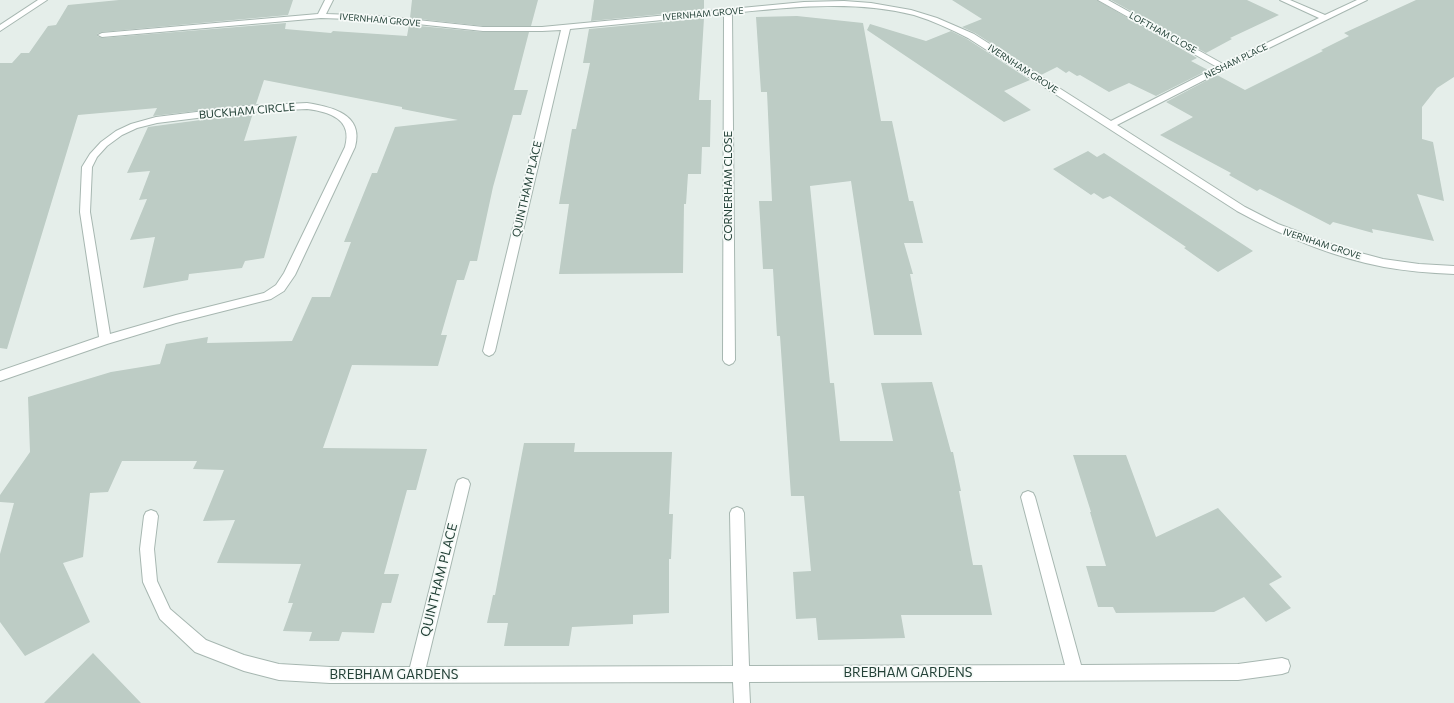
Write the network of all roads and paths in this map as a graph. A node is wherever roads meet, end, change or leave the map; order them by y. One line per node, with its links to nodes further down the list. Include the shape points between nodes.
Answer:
1 (43, 0): 11 (street)
2 (329, 0): 8 (street)
3 (1102, 0): 13 (street, LOFTHAM CLOSE)
4 (1284, 0): 9 (street)
5 (1363, 0): 9 (street, NESHAM PLACE)
6 (858, 2): 7 (street, IVERNHAM GROVE, via 804,4); 14 (street, IVERNHAM GROVE, via 912,12 971,36)
7 (728, 12): 10 (street, IVERNHAM GROVE); 18 (street, CORNERHAM CLOSE)
8 (321, 16): 10 (street, IVERNHAM GROVE, via 380,18 483,29); 12 (street, IVERNHAM GROVE)
9 (1325, 18): 13 (street, NESHAM PLACE)
10 (566, 27): 17 (street, QUINTHAM PLACE)
11 (0, 29)
12 (102, 35)
13 (1223, 67): 14 (street, NESHAM PLACE)
14 (1111, 125): 15 (street, IVERNHAM GROVE, via 1274,228 1383,263)
15 (1454, 270)
16 (106, 340): 16 (street, BUCKHAM CIRCLE, via 176,319 251,302 280,288 289,275 350,147 353,136 348,122 327,109 307,106 245,109 156,120 134,126 104,144 87,167 84,212); 19 (street, BUCKHAM CIRCLE)
17 (489, 351)
18 (729, 360)
19 (0, 376)
20 (463, 484): 27 (street, QUINTHAM PLACE)
21 (1028, 497): 25 (street)
22 (737, 513): 26 (street)
23 (152, 516): 27 (street, BREBHAM GARDENS, via 147,549 150,582 165,614 201,646 244,663 279,672)
24 (1282, 666): 25 (street, BREBHAM GARDENS, via 1238,672)
25 (1075, 672): 26 (street, BREBHAM GARDENS)
26 (741, 674): 27 (street, BREBHAM GARDENS); 28 (street)
27 (416, 675)
28 (742, 703)

